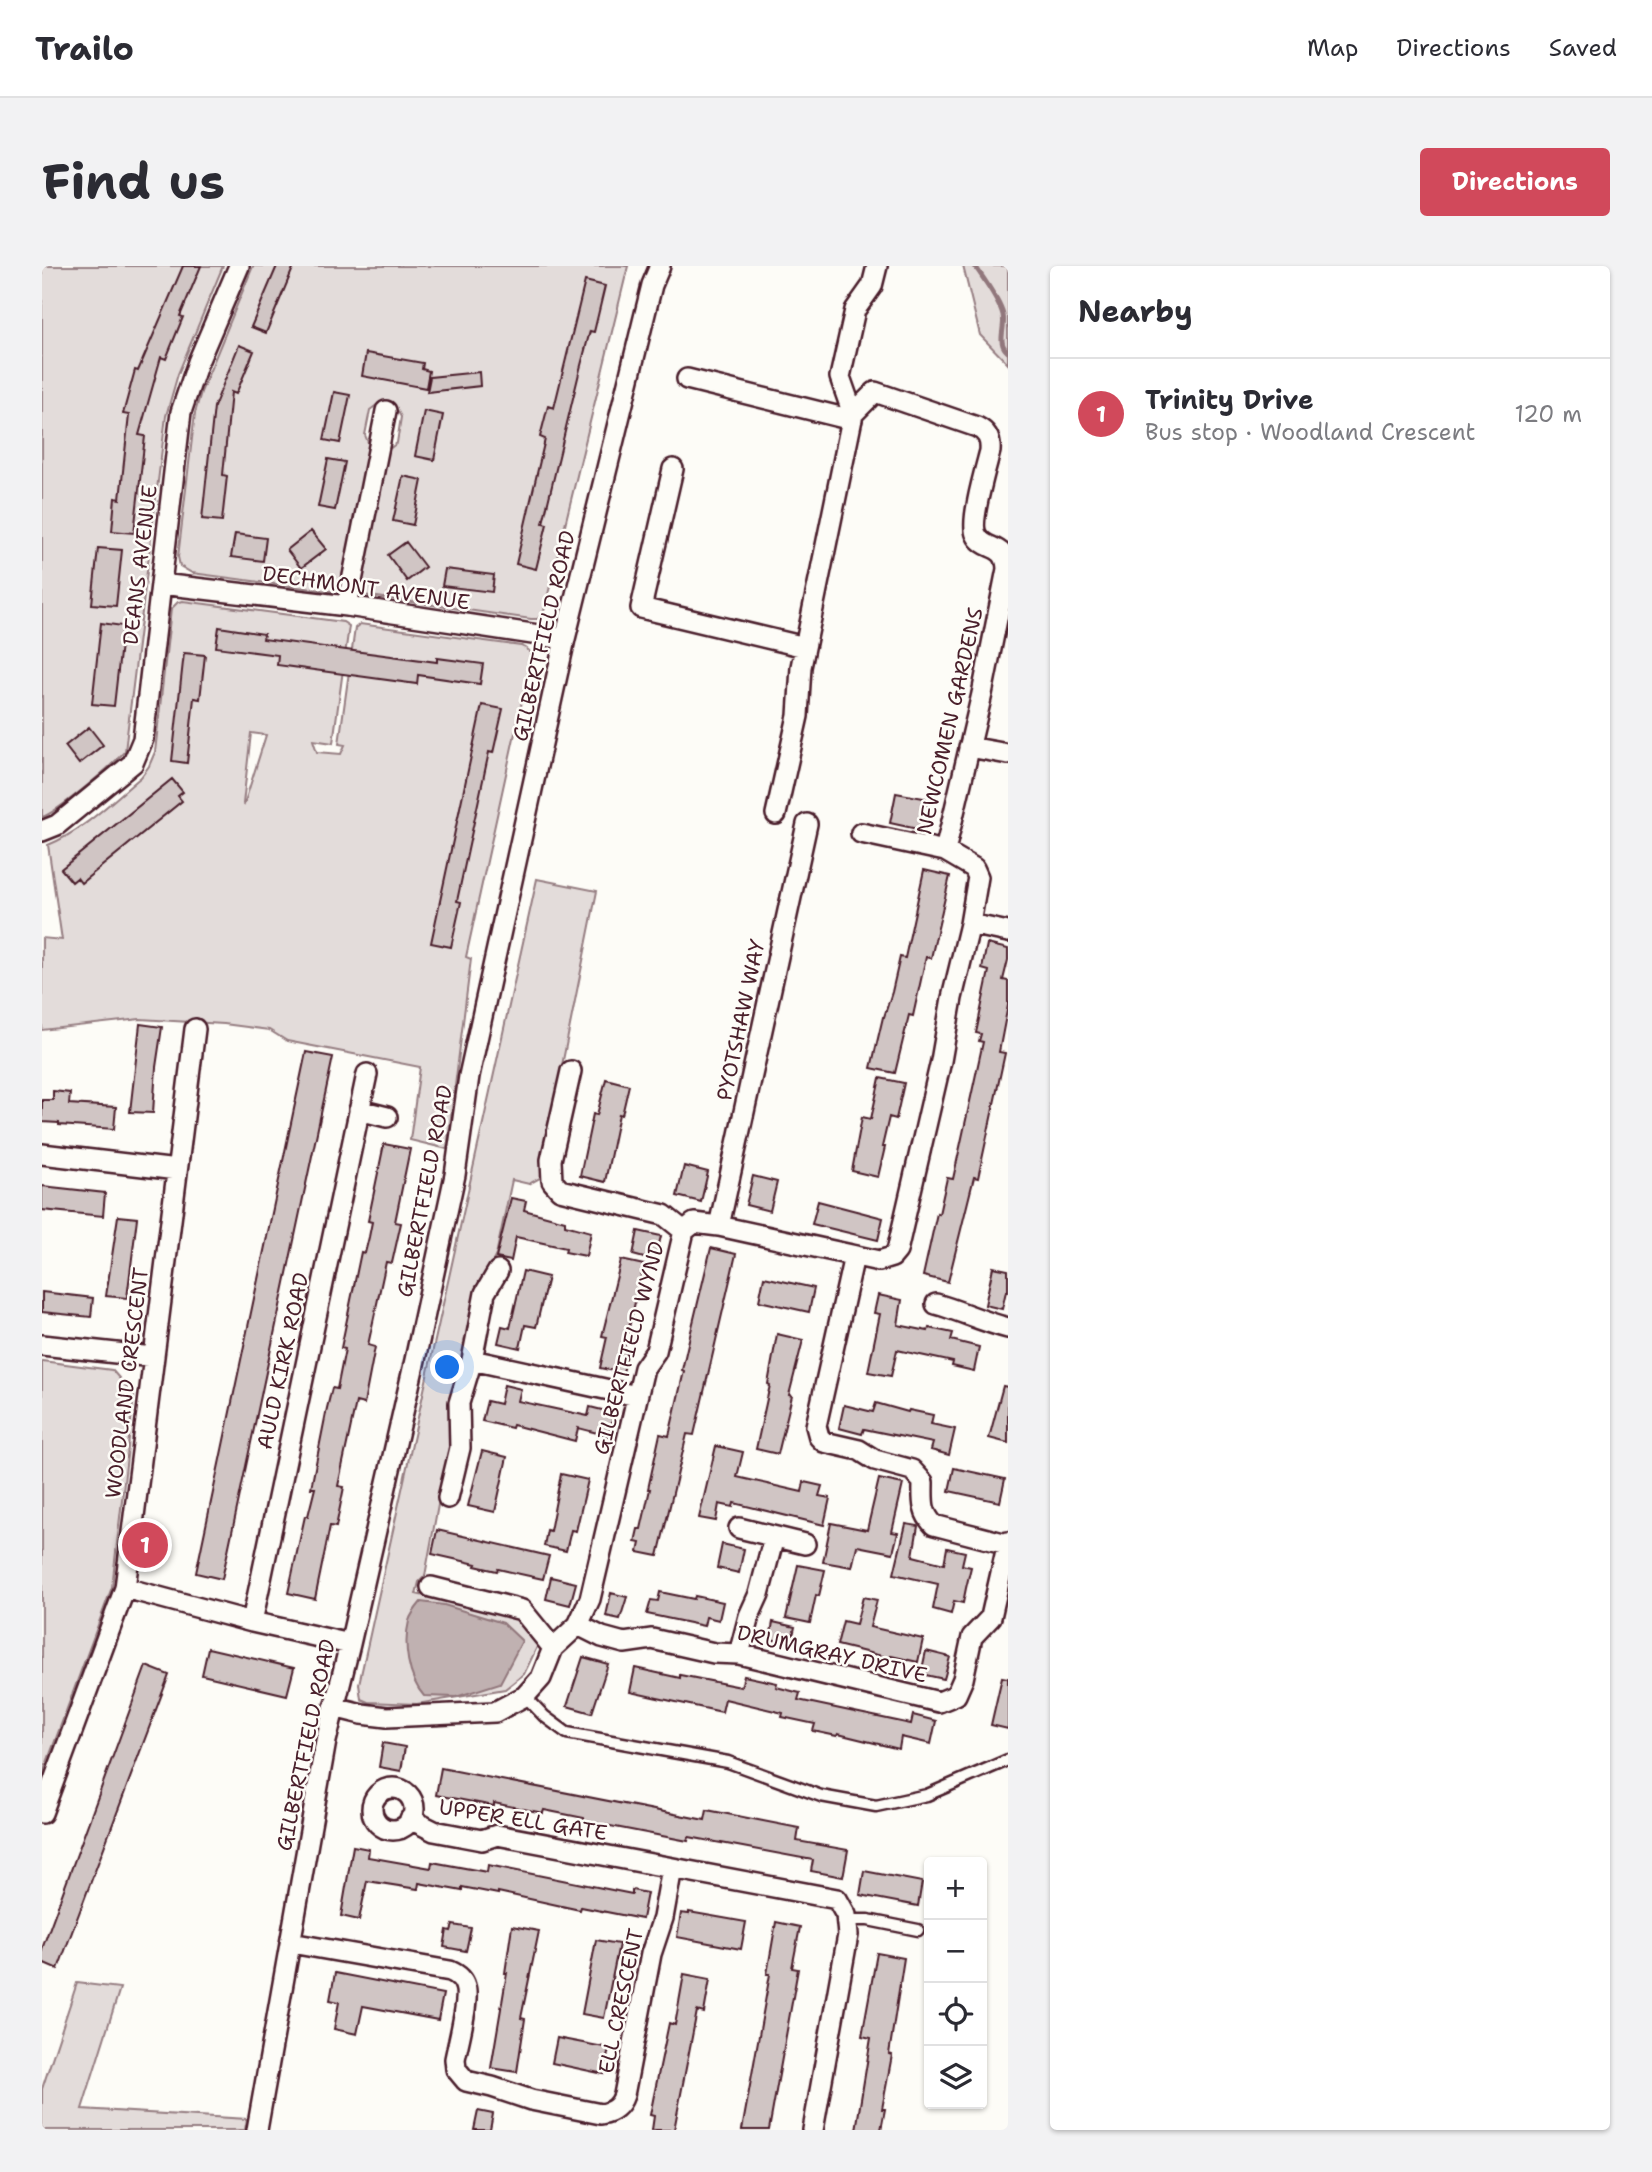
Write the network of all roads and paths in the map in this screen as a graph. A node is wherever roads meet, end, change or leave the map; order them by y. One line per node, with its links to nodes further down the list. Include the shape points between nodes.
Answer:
1 (239, 266): 8 (street, DEANS AVENUE, via 181,412)
2 (660, 266): 11 (street, GILBERTFIELD ROAD)
3 (877, 266): 6 (street, via 872,286 855,310 840,377)
4 (687, 379): 6 (street)
5 (387, 411): 10 (street)
6 (852, 417): 9 (street, NEWCOMEN GARDENS, via 875,392 977,427 987,435 990,451 974,527 979,539 1004,556); 12 (street)
7 (673, 469): 12 (street, via 641,608)
8 (161, 584): 10 (street, DECHMONT AVENUE); 17 (street, DEANS AVENUE, via 144,739 133,763 57,825)
9 (1005, 590): 13 (street, NEWCOMEN GARDENS)
10 (347, 606): 11 (street, DECHMONT AVENUE)
11 (565, 639): 48 (street, GILBERTFIELD ROAD, via 469,1076 455,1175)
12 (805, 647): 15 (street, via 798,716)
13 (970, 747): 14 (street); 19 (street, NEWCOMEN GARDENS)
14 (1008, 754)
15 (776, 814)
16 (807, 824): 29 (street, PYOTSHAW WAY)
17 (42, 831)
18 (861, 833): 19 (street, GILBERTFIELD WYND)
19 (944, 852): 20 (street, GILBERTFIELD WYND, via 974,868 978,877)
20 (970, 924): 21 (street); 31 (street, GILBERTFIELD WYND, via 897,1251 885,1260)
21 (1008, 932)
22 (195, 1029): 28 (street, WOODLAND CRESCENT)
23 (571, 1071): 30 (street, via 551,1160 552,1181 560,1191 664,1215)
24 (367, 1074): 25 (street, AULD KIRK ROAD)
25 (359, 1110): 26 (street); 46 (street, AULD KIRK ROAD)
26 (387, 1117)
27 (42, 1154): 28 (street)
28 (177, 1170): 36 (street, WOODLAND CRESCENT)
29 (719, 1226): 30 (street, GILBERTFIELD WYND, via 694,1223); 31 (street, GILBERTFIELD WYND)
30 (684, 1231): 38 (street, GILBERTFIELD WYND, via 656,1351 644,1367)
31 (854, 1256): 42 (street, via 816,1426 819,1437 912,1470 923,1482 923,1506 934,1525)
32 (498, 1271): 37 (street, via 485,1293)
33 (936, 1304): 34 (street)
34 (1008, 1328)
35 (42, 1345): 36 (street)
36 (153, 1357): 45 (street, WOODLAND CRESCENT)
37 (472, 1360): 38 (street); 39 (street, via 459,1403 460,1448)
38 (637, 1396): 47 (street, GILBERTFIELD WYND, via 590,1599)
39 (448, 1498)
40 (739, 1528): 41 (street)
41 (774, 1537): 43 (street); 50 (street)
42 (1007, 1543): 50 (street, DRUMGRAY DRIVE, via 991,1617 972,1637 956,1695 939,1702)
43 (805, 1544)
44 (431, 1587): 49 (street, via 522,1610)
45 (125, 1588): 46 (street); 54 (street, WOODLAND CRESCENT)
46 (252, 1622): 48 (street)
47 (578, 1625): 49 (street, GILBERTFIELD WYND); 50 (street, DRUMGRAY DRIVE, via 624,1643 652,1639)
48 (350, 1644): 52 (street, GILBERTFIELD ROAD)
49 (553, 1648): 51 (street, GILBERTFIELD WYND, via 541,1678)
50 (739, 1654)
51 (525, 1696): 52 (street, GILBERTFIELD WYND, via 495,1712 387,1717); 53 (lane, via 567,1733 728,1762 821,1796 876,1806 927,1795)
52 (334, 1707): 59 (street, GILBERTFIELD ROAD)
53 (1008, 1760)
54 (42, 1812)
55 (410, 1819): 56 (street, UPPER ELL GATE, via 434,1831 482,1840 497,1835)
56 (672, 1868): 57 (street, via 837,1899); 59 (street, ELL CRESCENT, via 663,1918 650,1954 624,2095 608,2113 531,2100 461,2078 455,2059 467,1995 457,1974)
57 (846, 1920): 58 (lane); 61 (street, via 848,1935)
58 (918, 1930)
59 (291, 1943): 60 (street, GILBERTFIELD ROAD)
60 (257, 2130)
61 (813, 2130)

